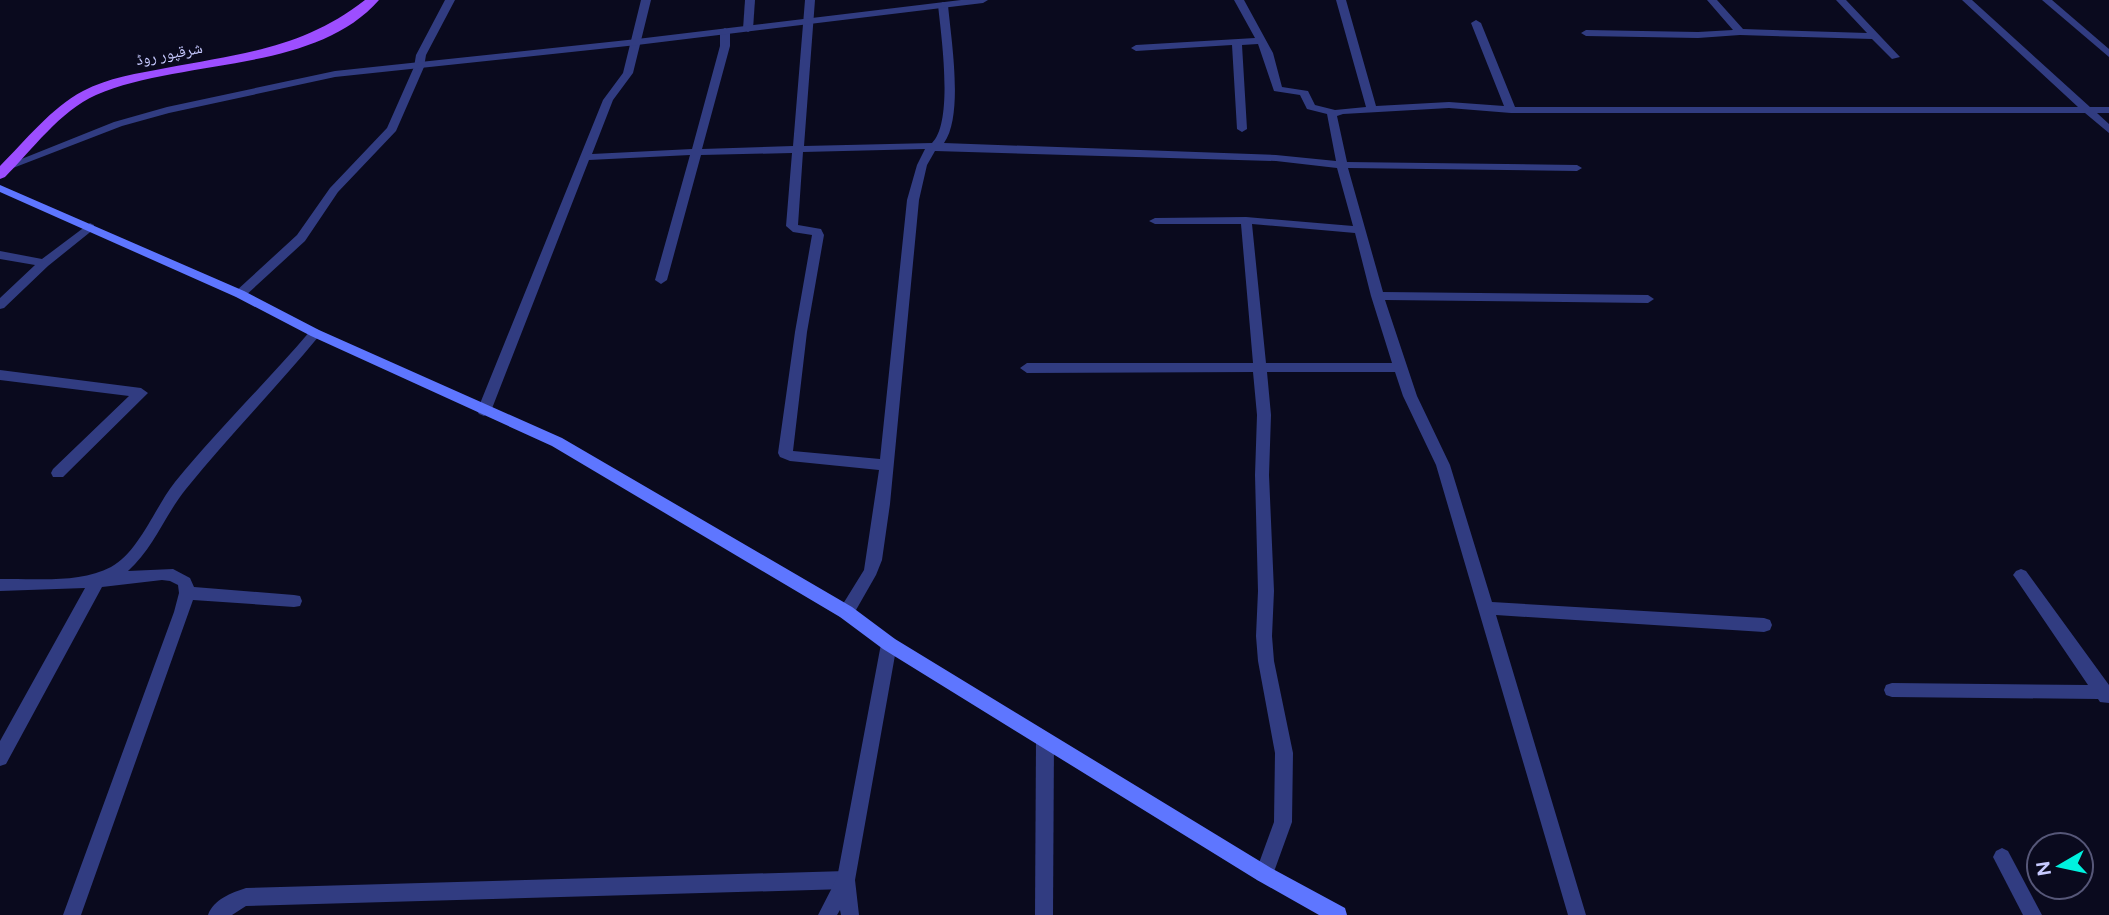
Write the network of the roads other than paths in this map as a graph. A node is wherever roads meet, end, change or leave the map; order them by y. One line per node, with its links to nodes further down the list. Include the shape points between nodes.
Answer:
1 (450, 0): 27 (street)
2 (646, 0): 22 (street)
3 (750, 0): 16 (street)
4 (810, 0): 14 (street)
5 (983, 0): 13 (street)
6 (1239, 0): 21 (street)
7 (1341, 0): 28 (street)
8 (1712, 0): 18 (street)
9 (1841, 0): 20 (street)
10 (1968, 0): 30 (street)
11 (2047, 0): 25 (street)
12 (367, 1): 41 (main road, شرقپور روڈ, via 344,23 304,41 136,77 89,93 62,112)
13 (943, 5): 14 (street); 35 (street, via 948,93 944,136)
14 (809, 21): 16 (street); 36 (street)
15 (1476, 23): 29 (street)
16 (748, 29): 17 (street)
17 (725, 31): 22 (street); 37 (street)
18 (1740, 32): 19 (street); 20 (street)
19 (1586, 33)
20 (1875, 36): 26 (street)
21 (1261, 41): 23 (street); 32 (street, via 1278,89 1304,93 1311,107)
22 (637, 42): 27 (street); 38 (street, via 628,73 608,100)
23 (1237, 42): 24 (street); 33 (street)
24 (1136, 48)
25 (2109, 54)
26 (1895, 57)
27 (419, 64): 41 (street, via 335,74 167,110 118,124); 50 (street, via 392,129 334,190 301,238)
28 (1371, 110): 29 (street, via 1449,105); 32 (street)
29 (1511, 110): 30 (street)
30 (2087, 110): 31 (street); 34 (street)
31 (2109, 110)
32 (1334, 113): 39 (street)
33 (1242, 129)
34 (2109, 130)
35 (933, 146): 36 (street); 39 (street, via 1276,158); 60 (street, via 923,160 909,220)
36 (798, 149): 37 (street); 60 (street, via 792,226 818,235 785,453)
37 (696, 152): 38 (street); 49 (street)
38 (586, 157): 59 (street)
39 (1342, 165): 40 (street); 46 (street)
40 (1577, 168)
41 (4, 170)
42 (0, 188): 45 (main road)
43 (1246, 220): 44 (street); 46 (street); 56 (street)
44 (1155, 221)
45 (90, 227): 48 (street); 50 (main road)
46 (1360, 230): 51 (street)
47 (0, 255): 48 (street)
48 (44, 263): 53 (street)
49 (661, 280)
50 (240, 294): 54 (main road)
51 (1377, 296): 52 (street); 55 (street)
52 (1648, 299)
53 (0, 305)
54 (315, 334): 59 (main road); 63 (street, via 178,489 134,556)
55 (1401, 366): 56 (street); 67 (street, via 1443,465)
56 (1261, 367): 57 (street); 76 (street, via 1264,636 1283,753 1283,822)
57 (1027, 368)
58 (0, 375): 61 (street, via 141,393)
59 (484, 411): 68 (main road, via 557,442)
60 (884, 465): 68 (street, via 874,560)
61 (58, 473)
62 (2021, 575): 72 (street)
63 (98, 580): 64 (street); 65 (street, via 173,575 185,582); 74 (street)
64 (0, 585)
65 (187, 593): 66 (street); 78 (street)
66 (294, 601)
67 (1485, 608): 69 (street); 84 (street)
68 (846, 612): 70 (main road)
69 (1764, 625)
70 (889, 644): 73 (main road); 77 (street)
71 (1892, 690): 72 (street)
72 (2107, 696)
73 (1045, 740): 76 (main road); 82 (street)
74 (0, 758)
75 (2002, 857): 85 (street)
76 (1265, 874): 83 (main road)
77 (846, 880): 79 (street, via 246,897); 80 (street); 81 (street)
78 (72, 915)
79 (217, 915)
80 (827, 915)
81 (850, 915)
82 (1044, 915)
83 (1338, 915)
84 (1577, 915)
85 (2033, 915)

